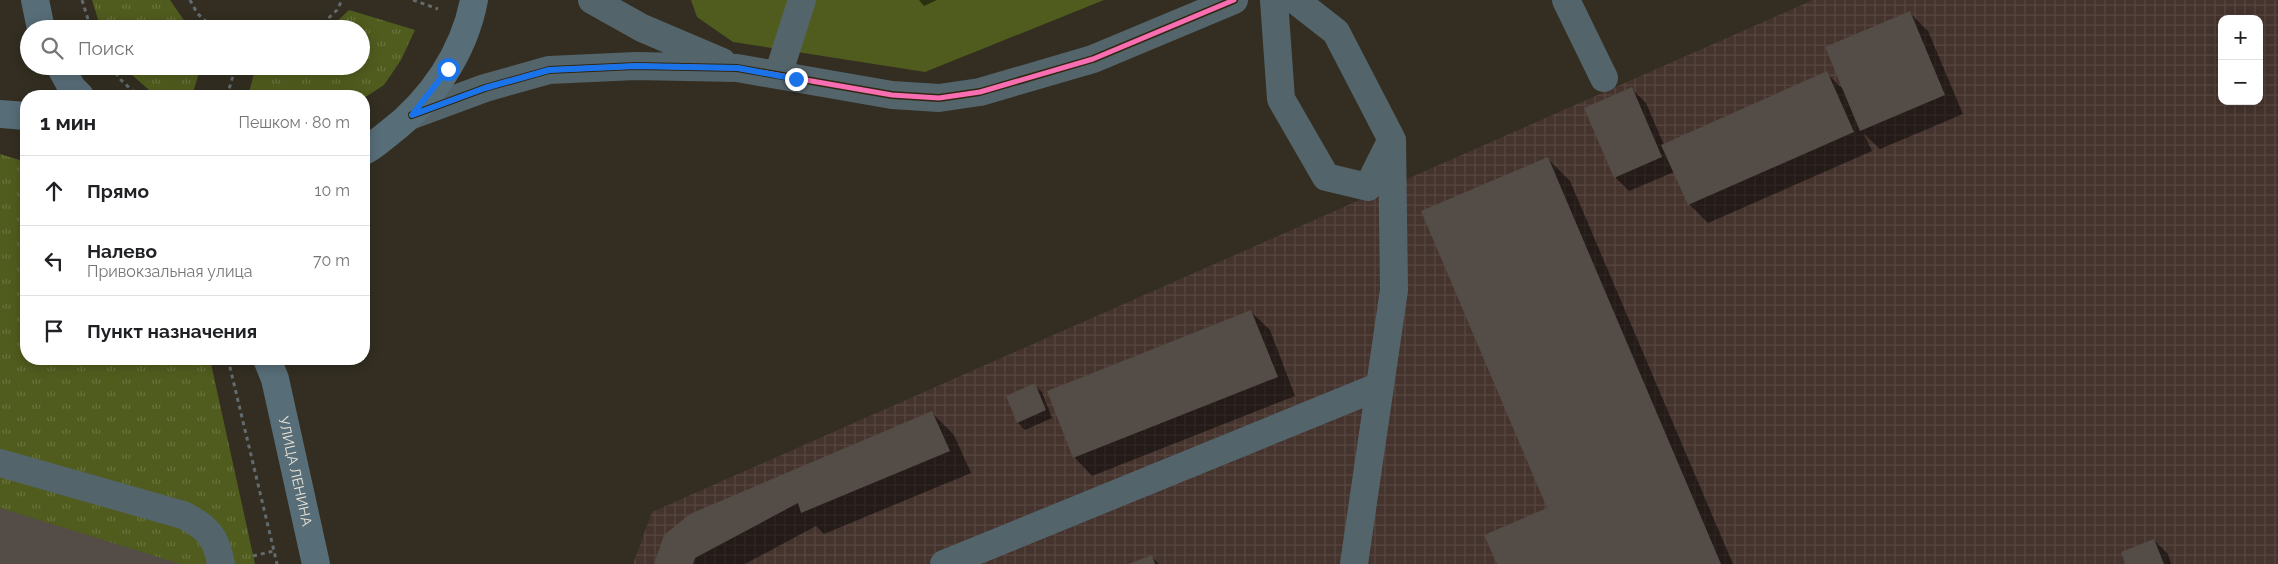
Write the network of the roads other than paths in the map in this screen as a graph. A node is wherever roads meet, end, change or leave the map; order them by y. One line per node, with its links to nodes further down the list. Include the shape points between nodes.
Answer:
1 (35, 0): 9 (main road)
2 (474, 0): 16 (main road, via 471,16 448,69)
3 (592, 0): 10 (street, via 642,28)
4 (802, 0): 12 (street)
5 (1234, 0): 12 (street, via 1093,59 980,92 939,98 892,95)
6 (1274, 0): 18 (street, via 1282,99 1326,177 1368,187)
7 (1295, 0): 18 (street, via 1336,32)
8 (1566, 0): 13 (street)
9 (39, 20)
10 (738, 68): 12 (street); 16 (street, via 636,66 549,70 485,88)
11 (65, 75): 14 (main road)
12 (778, 75)
13 (1604, 78)
14 (74, 90)
15 (0, 114): 17 (main road)
16 (412, 115): 19 (main road)
17 (20, 116)
18 (1392, 140): 21 (street, via 1394,290)
19 (370, 147)
20 (274, 366): 24 (main road, УЛИЦА ЛЕНИНА)
21 (1380, 386): 25 (street); 26 (street)
22 (0, 463): 23 (street, via 183,515 204,526 218,548)
23 (222, 564)
24 (316, 564)
25 (944, 564)
26 (1354, 564)

